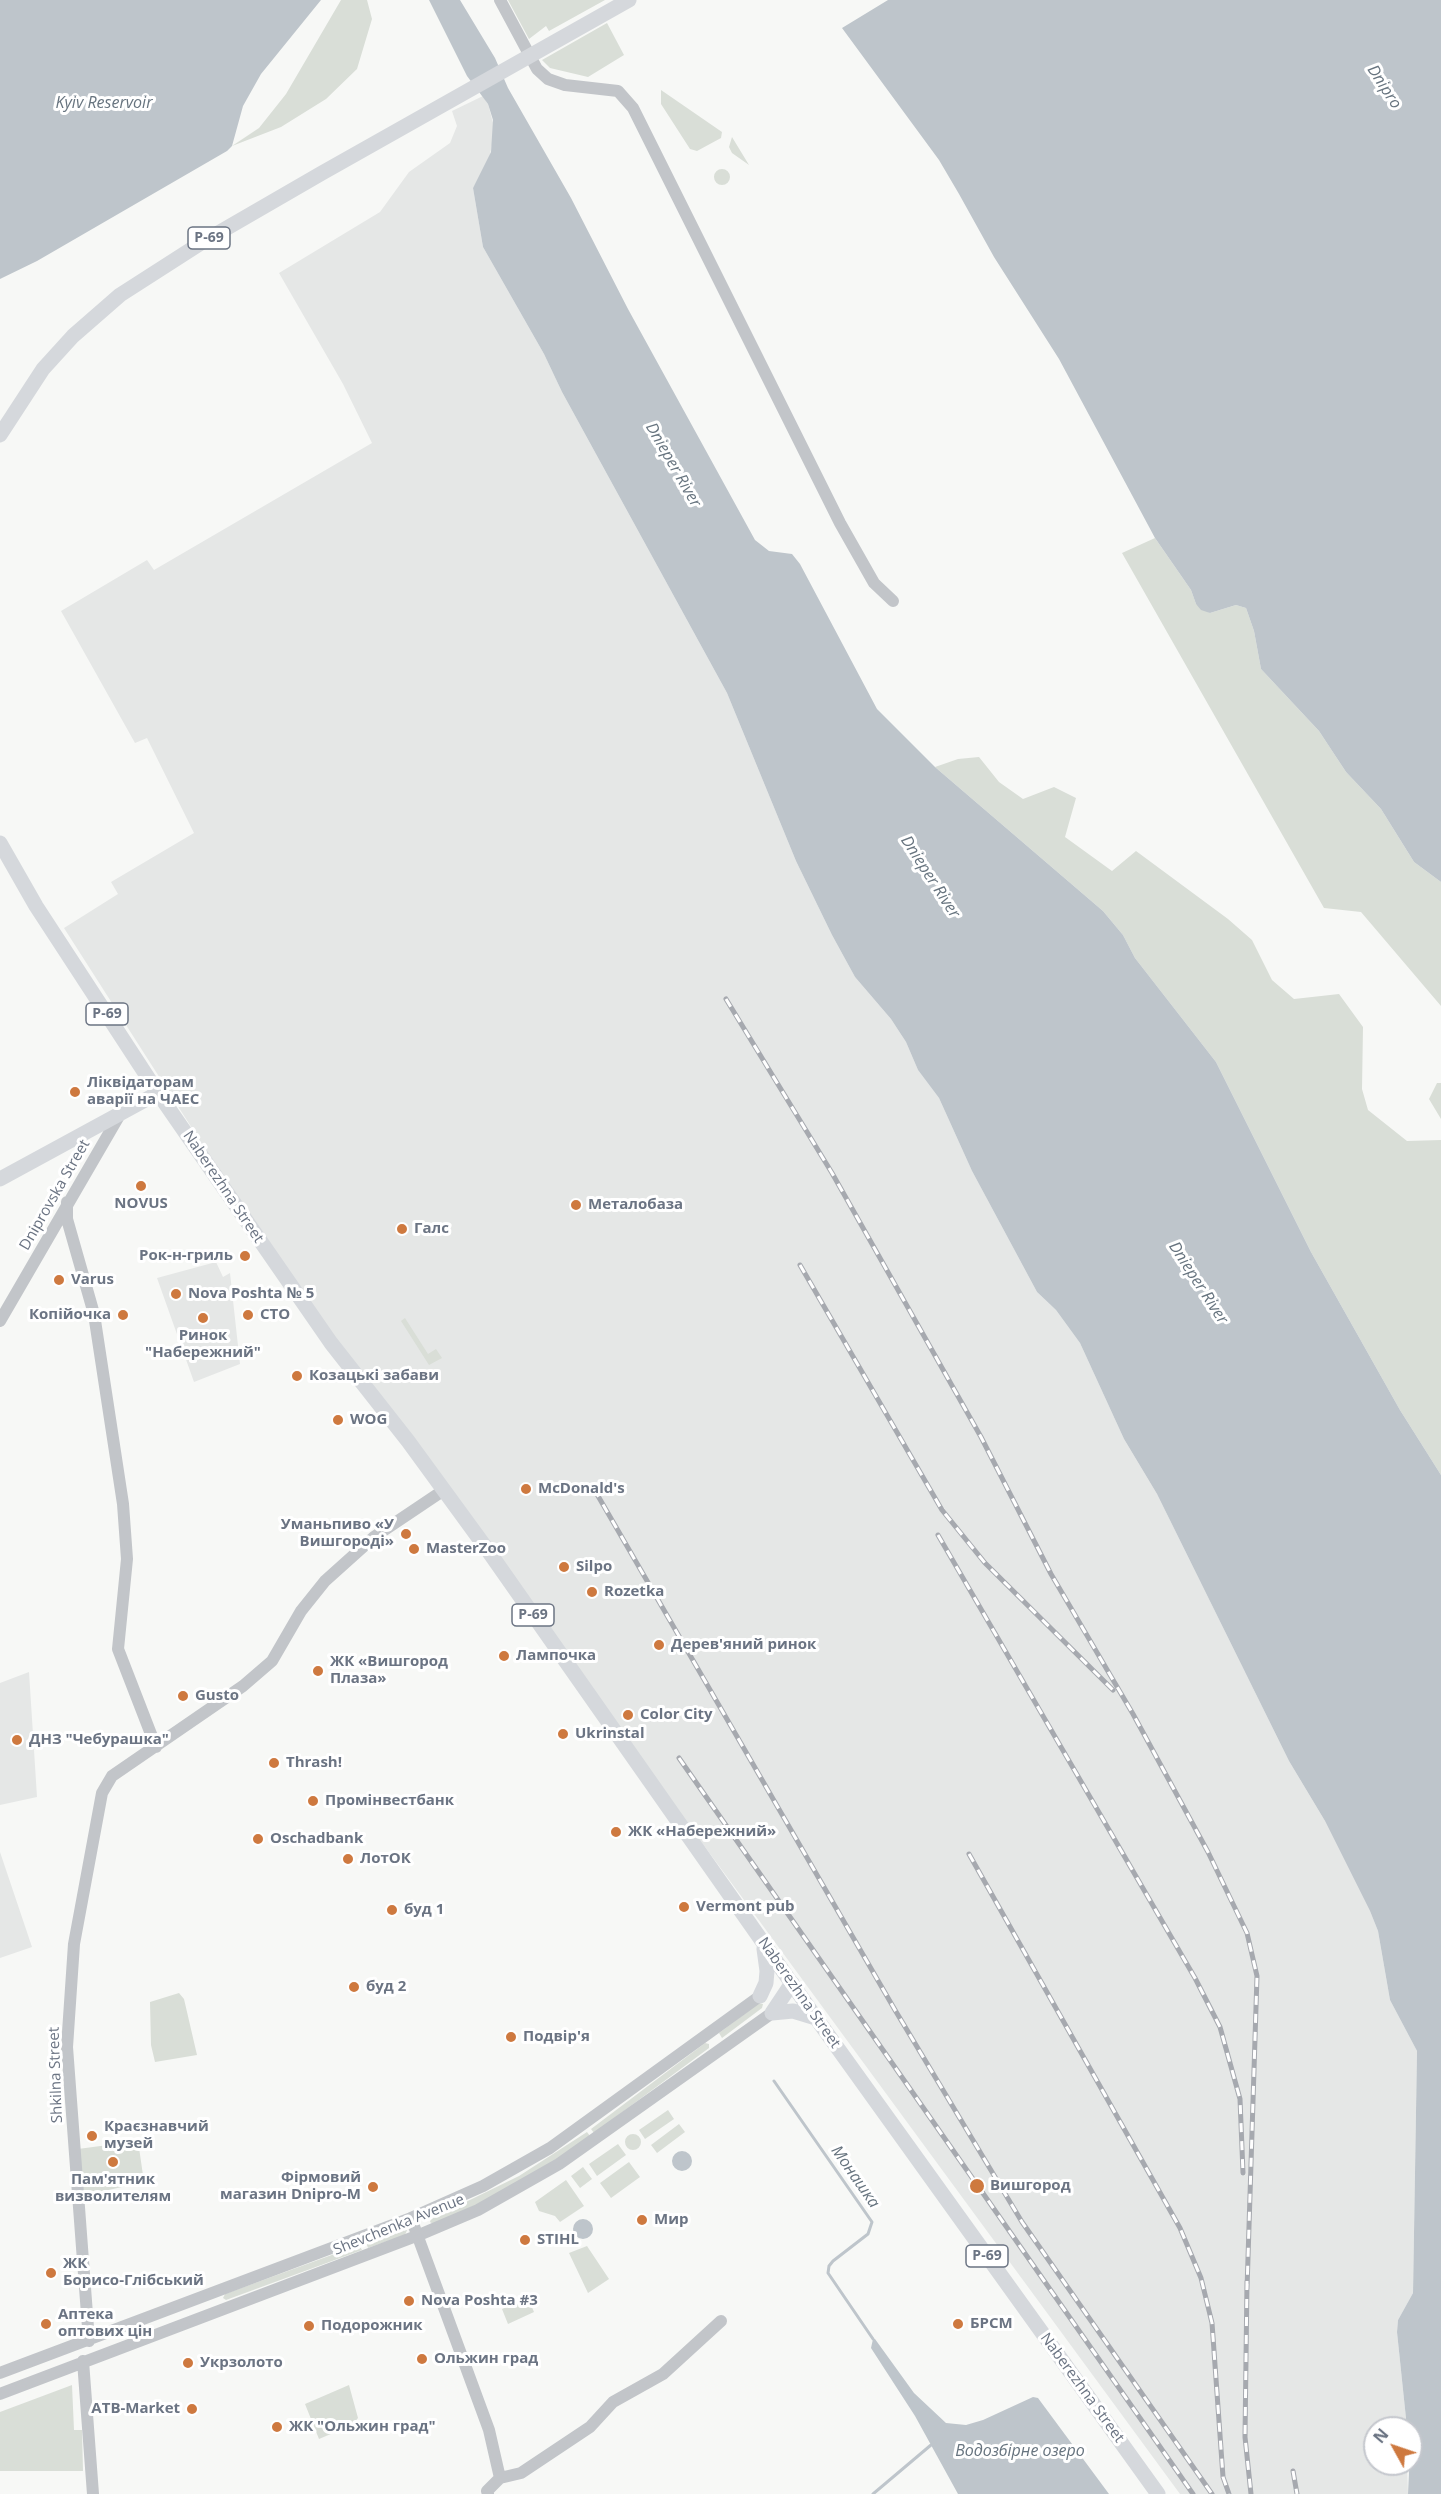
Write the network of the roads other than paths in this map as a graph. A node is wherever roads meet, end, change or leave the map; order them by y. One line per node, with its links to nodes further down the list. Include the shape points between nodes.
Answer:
1 (500, 0): 4 (street, via 537,69 548,79 565,85 618,91 633,108 840,523 874,583)
2 (629, 0): 3 (main road, Р-69, via 201,243 120,295 73,336 43,369)
3 (0, 435)
4 (893, 601)
5 (0, 843): 6 (main road, Naberezhna Street / Р-69, via 36,906)
6 (158, 1093): 7 (main road); 11 (main road, Naberezhna Street / Р-69, via 331,1343)
7 (118, 1116): 8 (main road); 9 (street, Dniprovska Street)
8 (0, 1179)
9 (67, 1202): 10 (street, Dniprovska Street); 12 (street, via 67,1219 93,1314 123,1504 127,1559 118,1649)
10 (0, 1321)
11 (444, 1490): 12 (street, via 374,1537 325,1581 301,1611 272,1661); 13 (main road, Naberezhna Street / Р-69)
12 (156, 1747): 25 (street, Shkilna Street, via 112,1776 102,1793 71,1978 67,2047)
13 (763, 1943): 14 (main road, Naberezhna Street / Р-69); 15 (main road, via 767,1971)
14 (792, 1983): 15 (main road); 16 (main road); 17 (main road, Naberezhna Street / Р-69)
15 (760, 1996): 18 (street, Shevchenka Avenue)
16 (772, 2013): 17 (main road, via 793,2011); 19 (street, Shevchenka Avenue)
17 (816, 2018): 32 (main road, Naberezhna Street / Р-69)
18 (708, 2033): 19 (street); 20 (street, Shevchenka Avenue, via 516,2170)
19 (720, 2049): 21 (street, Shevchenka Avenue, via 527,2184)
20 (411, 2218): 21 (street); 22 (street, Shevchenka Avenue)
21 (419, 2235): 23 (street, Shevchenka Avenue); 29 (street, via 489,2430)
22 (207, 2294): 23 (street); 25 (street, Shevchenka Avenue)
23 (213, 2312): 26 (street, Shevchenka Avenue)
24 (721, 2321): 29 (street, via 663,2374 614,2402 590,2427 521,2473)
25 (89, 2341): 27 (street, Shevchenka Avenue)
26 (83, 2361): 28 (street, Shevchenka Avenue); 30 (street)
27 (0, 2373)
28 (0, 2394)
29 (500, 2478): 31 (street)
30 (93, 2494)
31 (488, 2494)
32 (1158, 2494)

